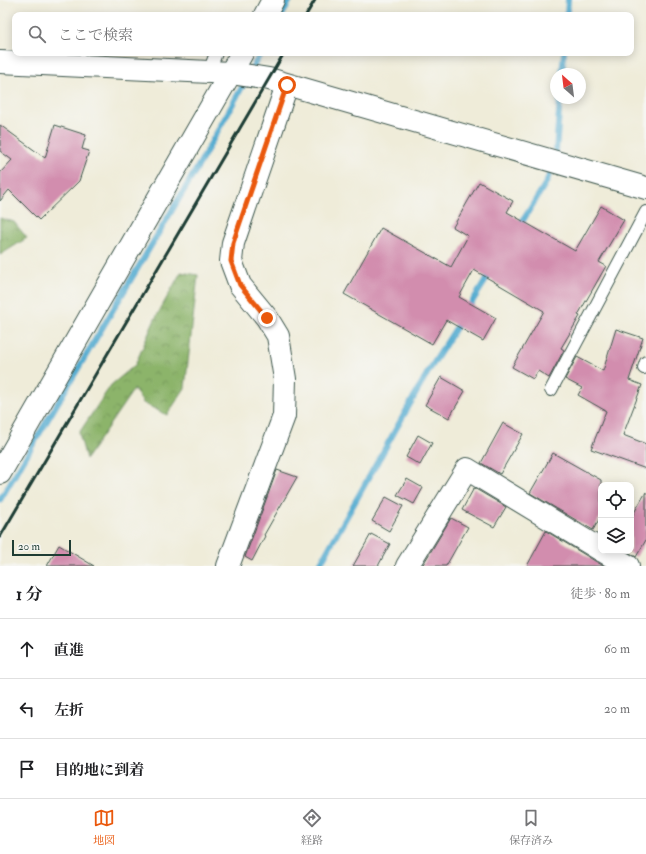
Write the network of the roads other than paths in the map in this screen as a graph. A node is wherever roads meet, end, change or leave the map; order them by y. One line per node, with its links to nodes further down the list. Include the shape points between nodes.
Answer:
1 (273, 0): 2 (street)
2 (267, 12)
3 (241, 56): 6 (street)
4 (0, 62): 5 (street)
5 (212, 63): 6 (street)
6 (233, 73): 7 (street); 11 (street)
7 (287, 85): 8 (street); 14 (street, via 233,243 231,261 240,285 278,336 285,379 284,416)
8 (646, 188)
9 (646, 212): 10 (lane)
10 (551, 390)
11 (0, 473)
12 (598, 548): 15 (street, via 467,469)
13 (608, 554): 16 (street)
14 (228, 566)
15 (407, 566)
16 (628, 566)

